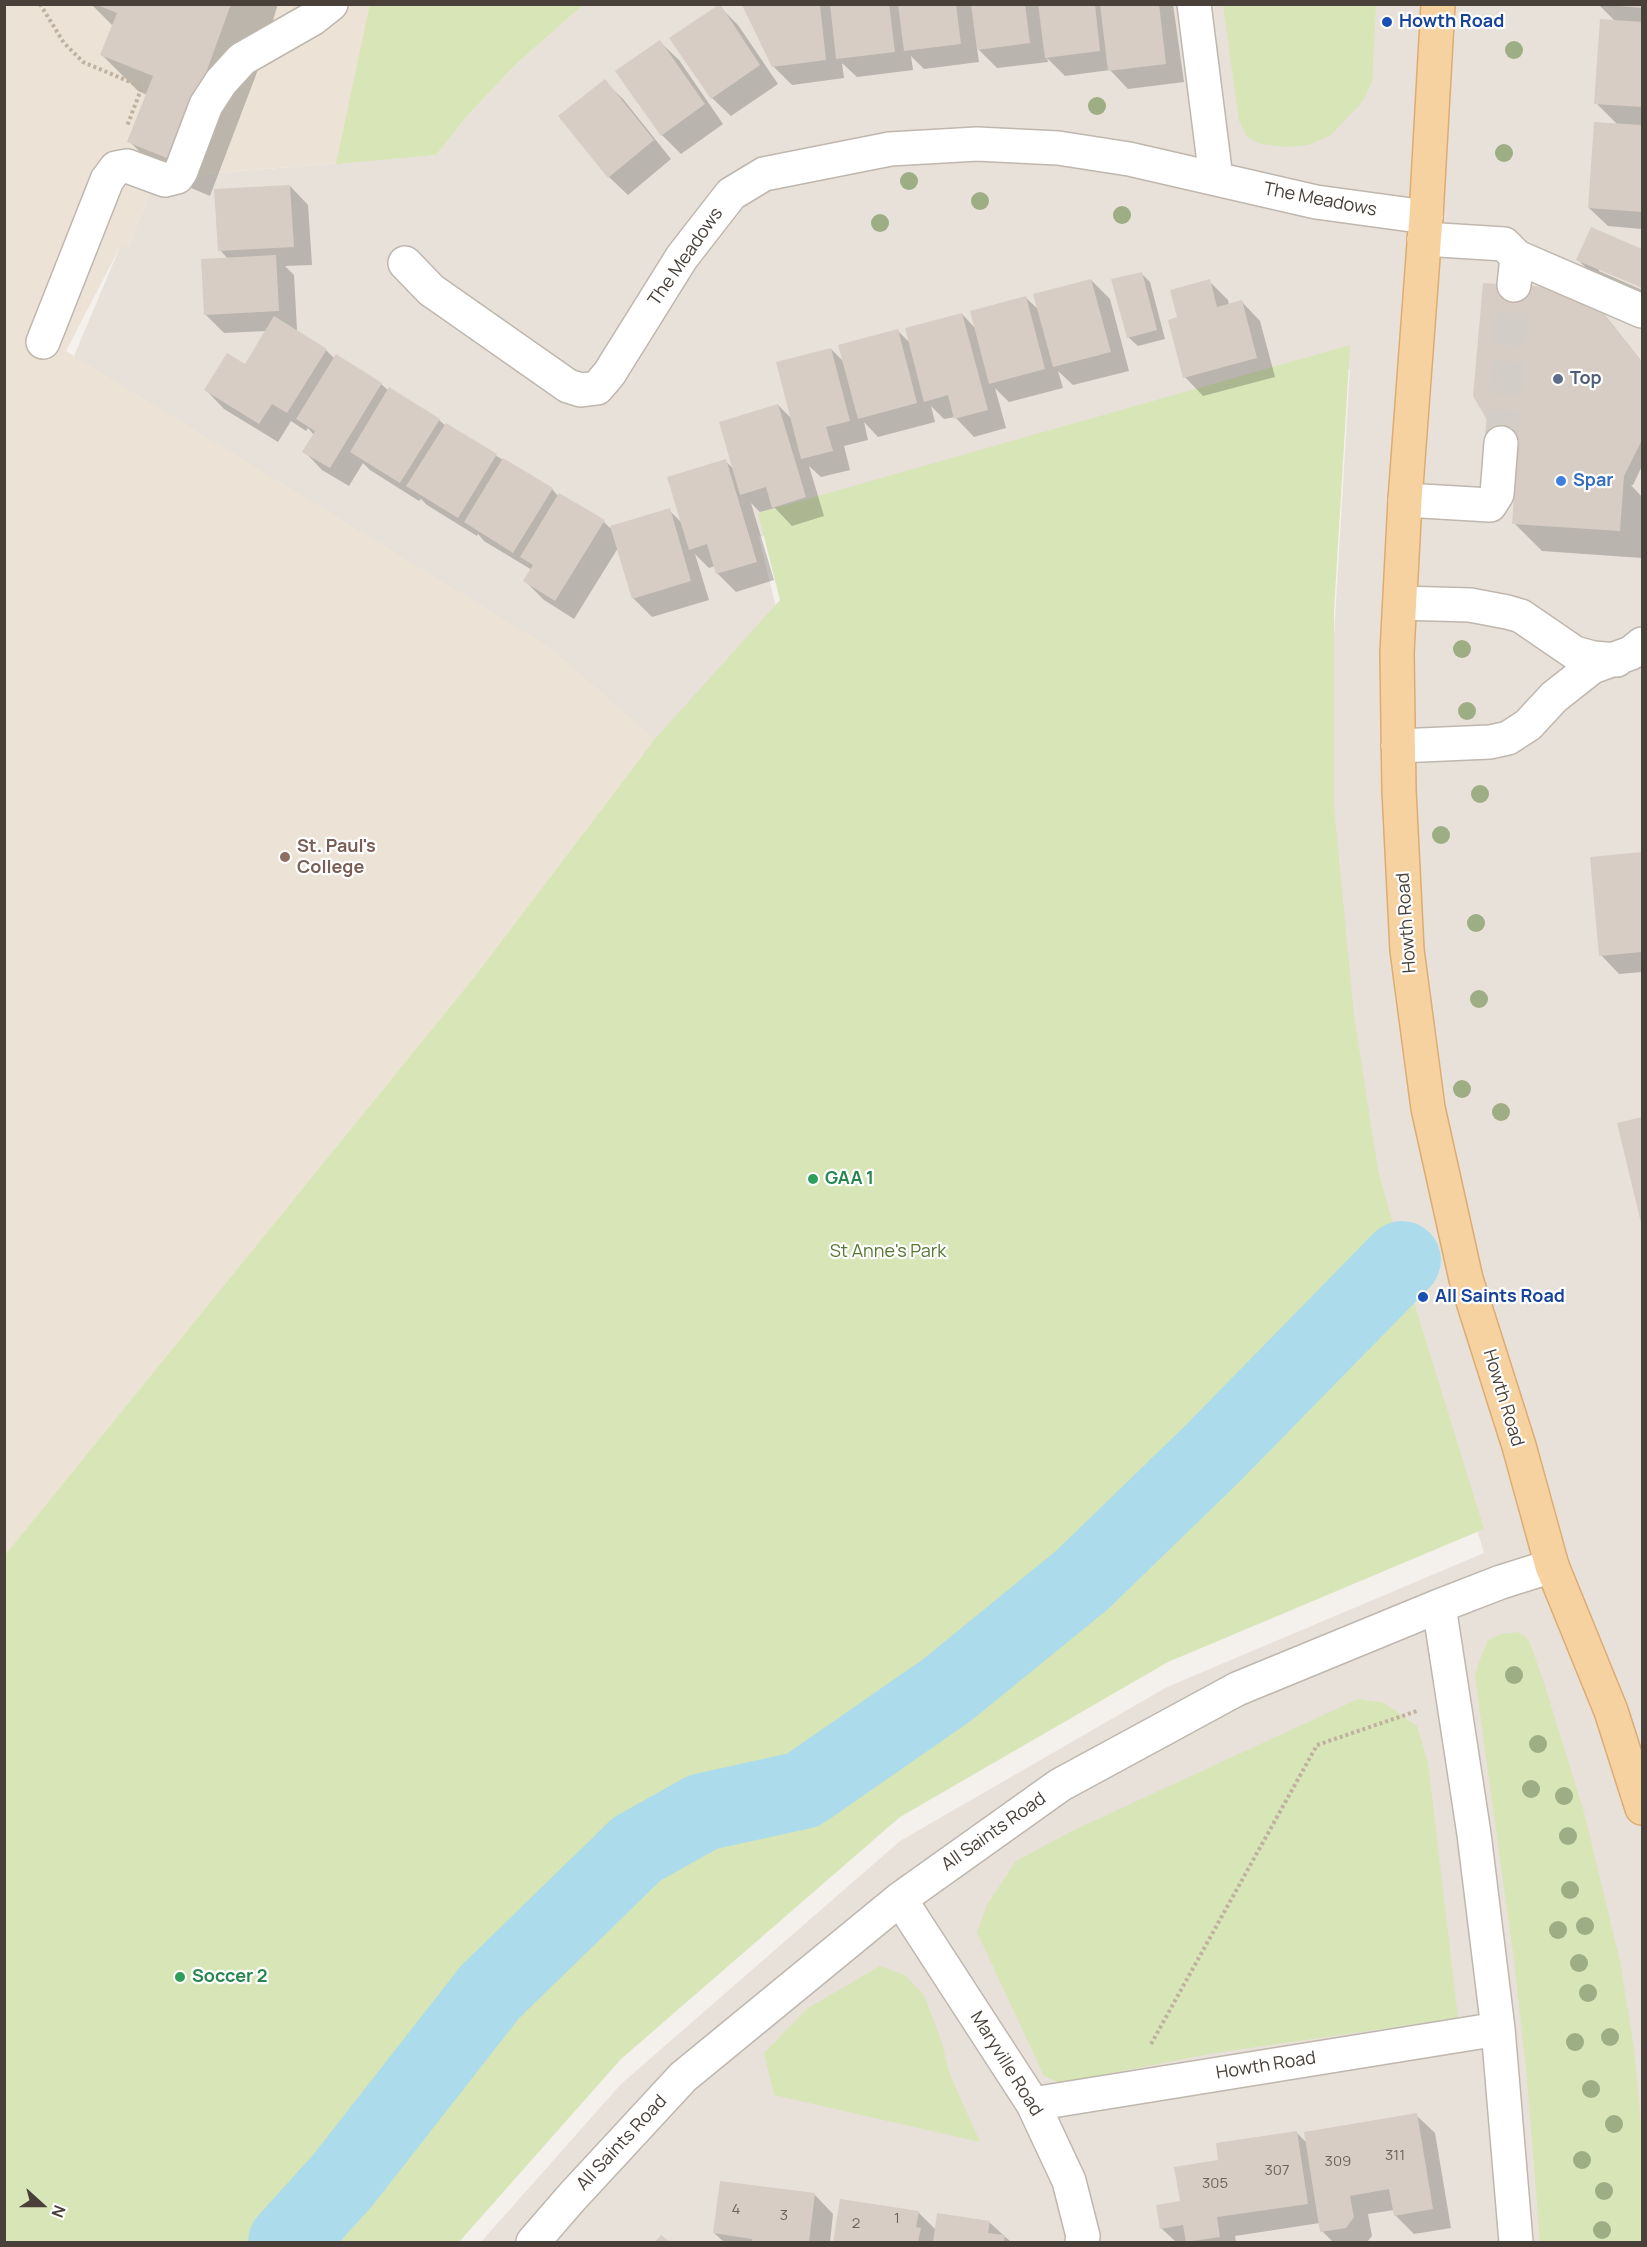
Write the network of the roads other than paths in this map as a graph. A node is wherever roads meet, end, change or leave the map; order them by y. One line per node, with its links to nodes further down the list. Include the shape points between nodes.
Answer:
1 (331, 4): 8 (street, via 242,58 220,82 206,105 177,177 165,180 127,166 116,168 107,180)
2 (1194, 4): 4 (street)
3 (1438, 4): 5 (main road, Howth Road)
4 (1216, 178): 5 (street, The Meadows); 6 (street, The Meadows, via 1058,148 977,144 890,149 764,174 731,194 682,257 609,374 597,388 581,390 568,386 430,290)
5 (1425, 228): 7 (street, The Meadows, via 1504,244 1516,271); 10 (main road, Howth Road)
6 (405, 262)
7 (1642, 311)
8 (43, 342)
9 (1501, 443): 10 (street, via 1497,494 1490,505)
10 (1405, 500): 11 (main road, Howth Road)
11 (1400, 603): 13 (street, via 1470,605 1507,612 1521,616 1575,653); 14 (main road, Howth Road, via 1396,653)
12 (1642, 644): 13 (street)
13 (1628, 660): 14 (street, via 1592,667 1508,738)
14 (1398, 746): 15 (main road, Howth Road, via 1407,950 1428,1108 1466,1280)
15 (1552, 1566): 16 (street, All Saints Road); 17 (main road, Howth Road, via 1611,1711)
16 (1439, 1606): 18 (street, All Saints Road, via 1237,1689 1060,1785); 19 (street, via 1474,1834)
17 (1642, 1808)
18 (900, 1899): 20 (street, Maryville Road); 21 (street, All Saints Road, via 683,2077)
19 (1498, 2029): 20 (street, Howth Road); 23 (street)
20 (1033, 2104): 22 (street, Maryville Road, via 1070,2181)
21 (533, 2242)
22 (1082, 2242)
23 (1516, 2242)

